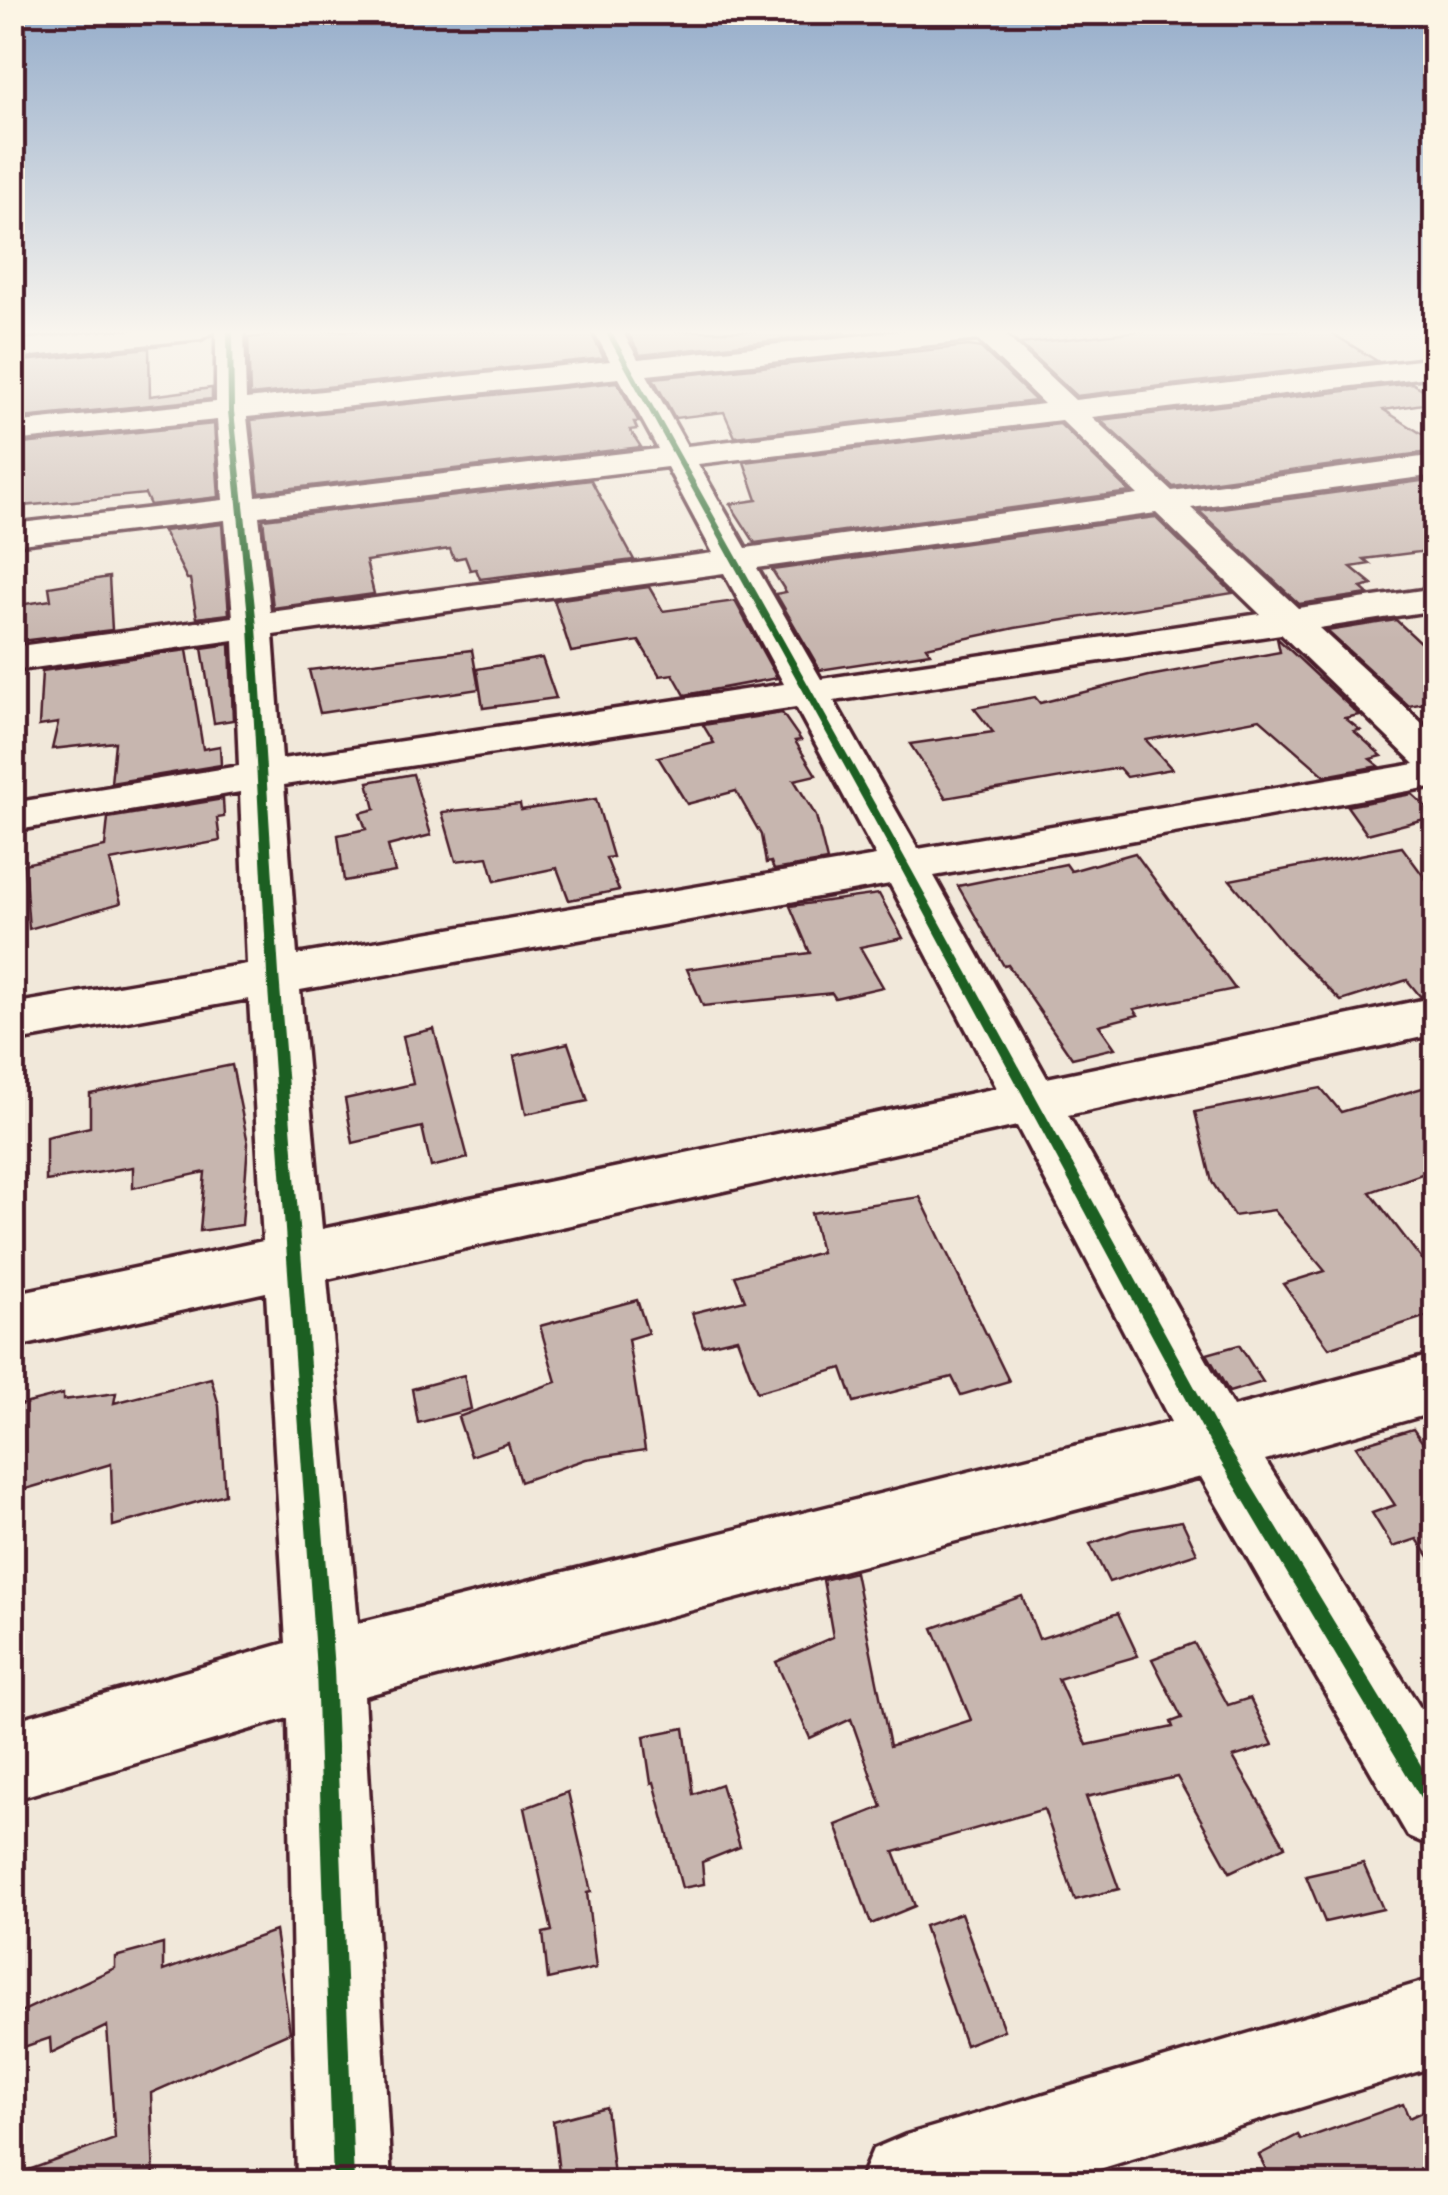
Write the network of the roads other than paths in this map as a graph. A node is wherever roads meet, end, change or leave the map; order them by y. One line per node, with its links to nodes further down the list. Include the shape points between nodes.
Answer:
1 (233, 433): 8 (street)
2 (664, 433): 5 (street)
3 (871, 433): 5 (street)
4 (1089, 433): 7 (street)
5 (677, 458): 8 (street); 10 (street)
6 (1436, 465): 7 (street)
7 (1164, 505): 10 (street); 12 (street)
8 (240, 508): 9 (street); 13 (street)
9 (12, 535)
10 (734, 562): 13 (street); 15 (street)
11 (1436, 599): 12 (street)
12 (1294, 622): 15 (street); 16 (street)
13 (253, 627): 14 (street); 18 (street)
14 (12, 659)
15 (807, 692): 18 (street); 20 (street)
16 (1436, 760)
17 (1436, 773): 20 (street)
18 (261, 775): 19 (street); 21 (street)
19 (12, 817)
20 (906, 867): 21 (street); 24 (street)
21 (273, 974): 23 (street); 25 (street)
22 (1436, 1015): 24 (street)
23 (12, 1023)
24 (1032, 1105): 25 (street); 28 (street)
25 (294, 1263): 26 (street); 29 (street)
26 (12, 1321)
27 (1436, 1383): 28 (street)
28 (1218, 1442): 29 (street); 31 (street)
29 (325, 1669): 30 (street); 33 (street)
30 (12, 1761)
31 (1436, 1808)
32 (1436, 2022): 34 (street)
33 (344, 2182)
34 (906, 2182)

